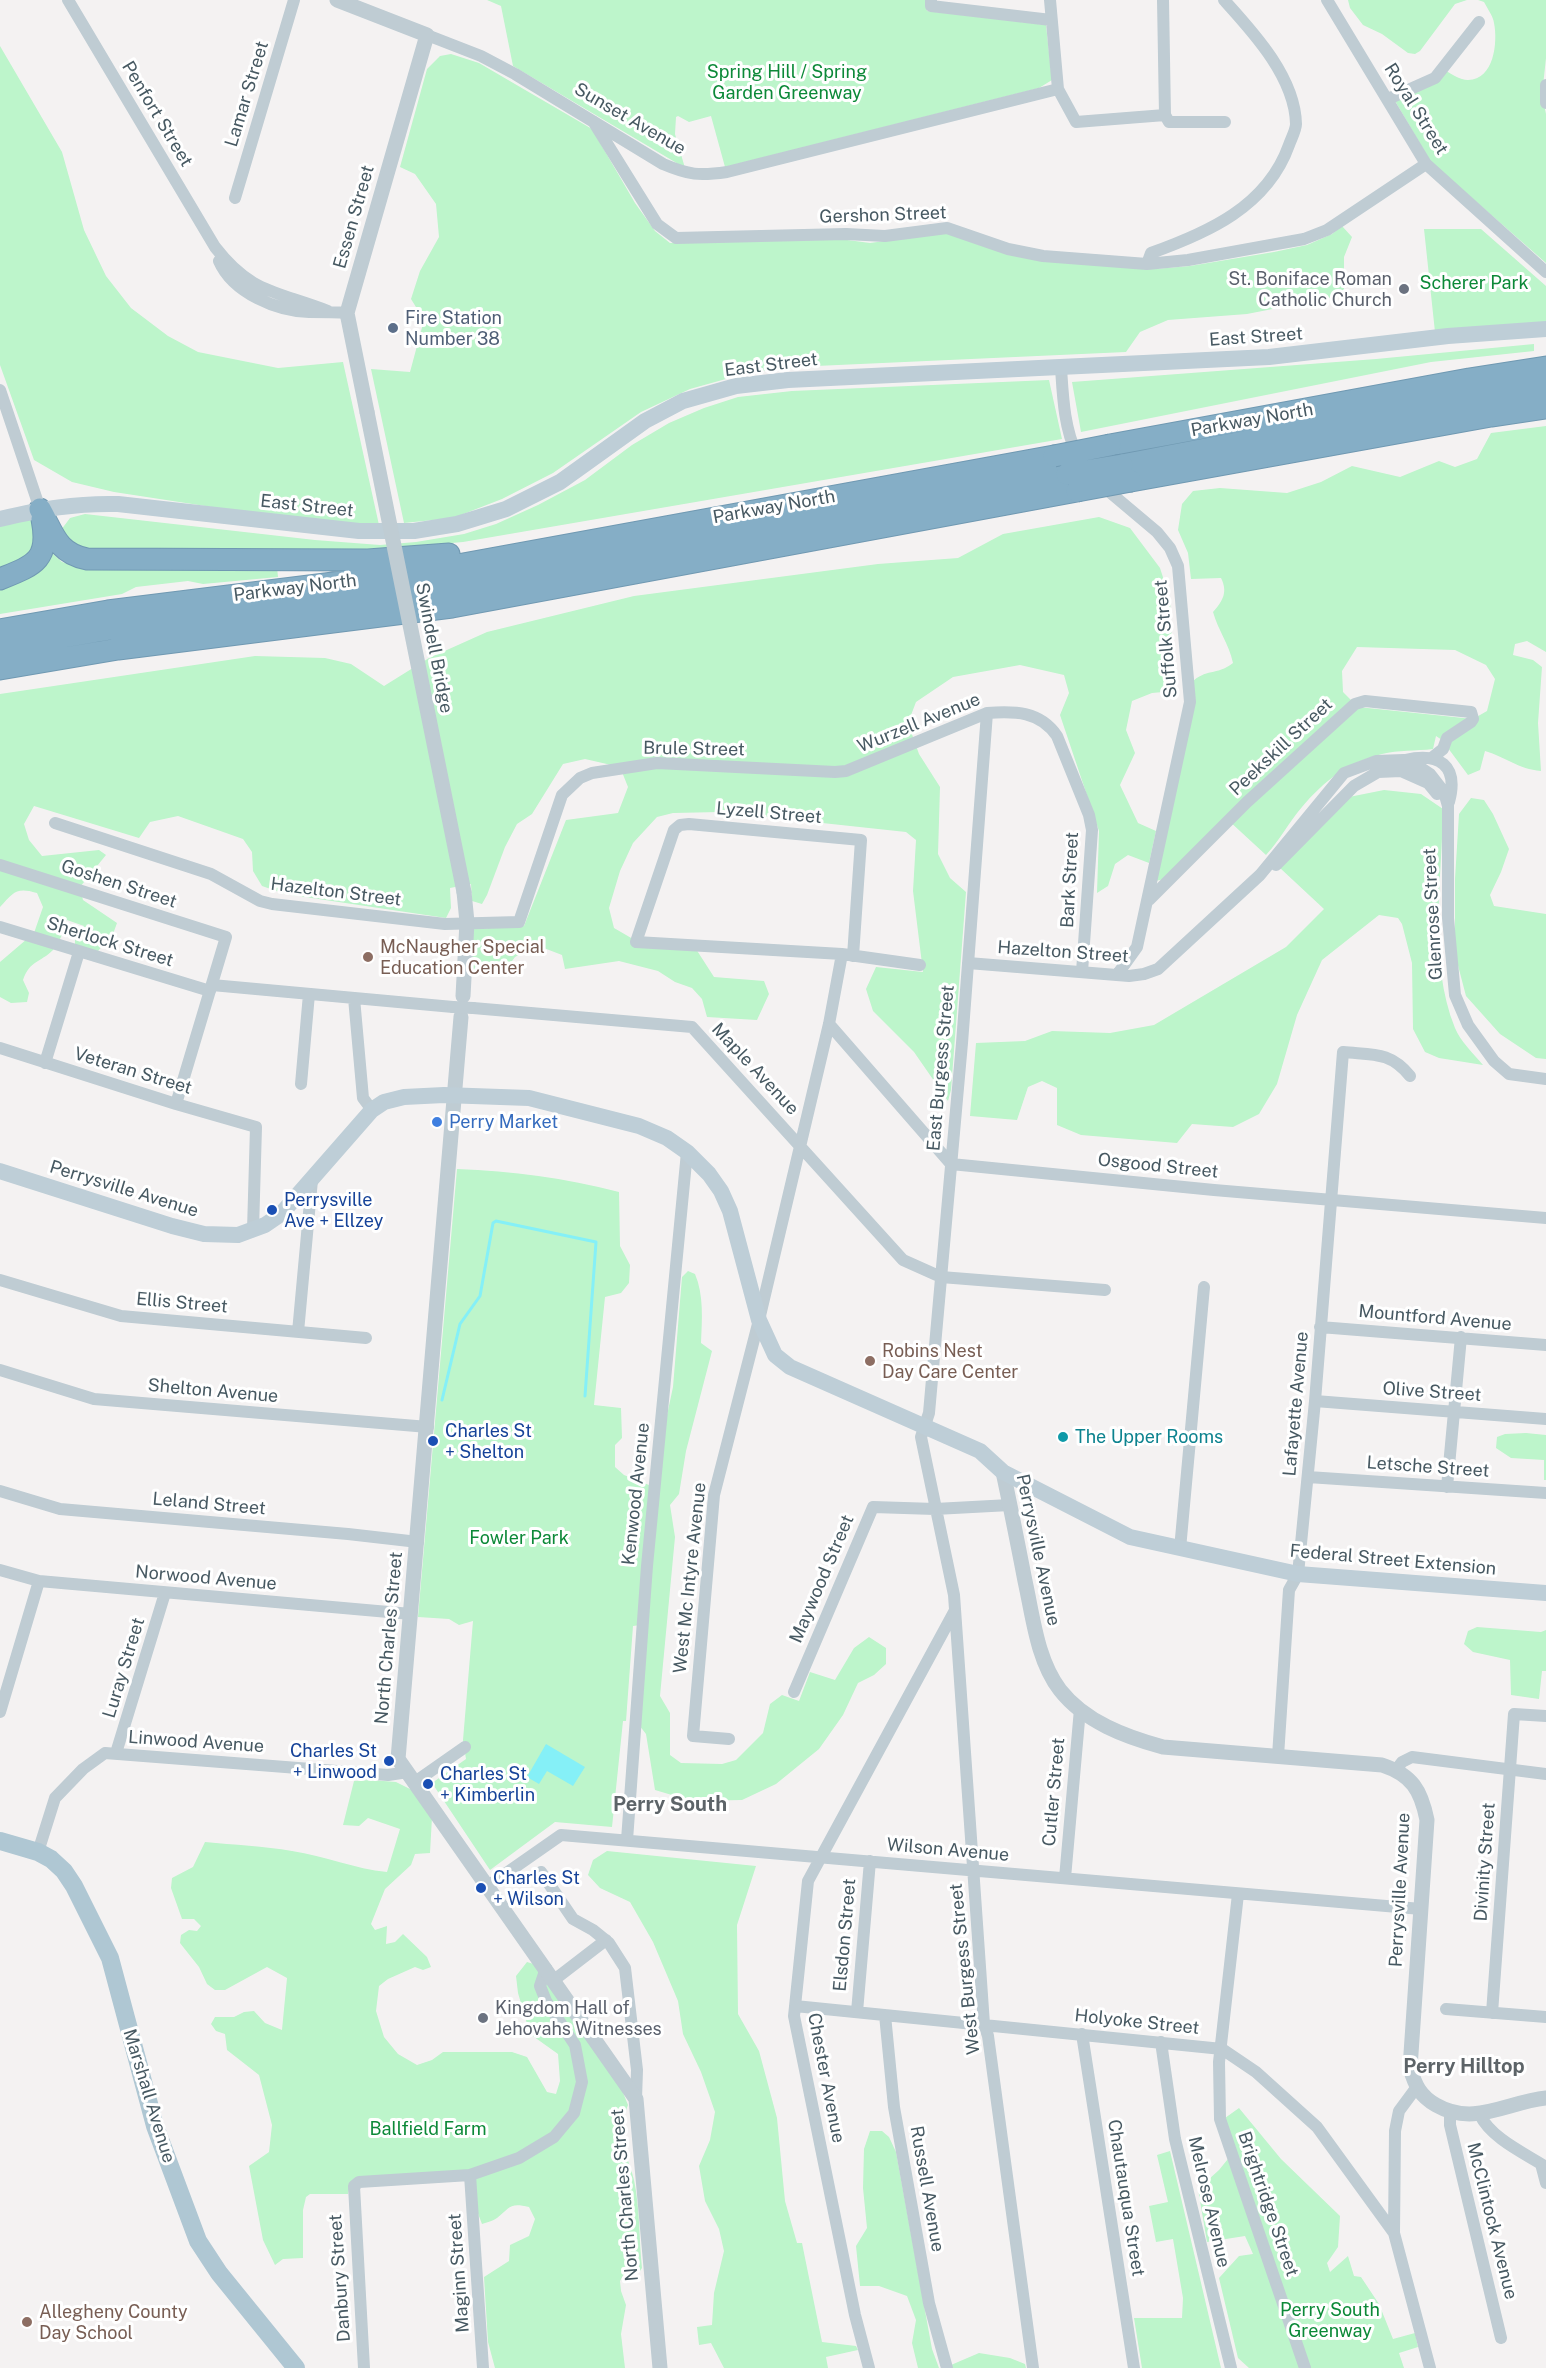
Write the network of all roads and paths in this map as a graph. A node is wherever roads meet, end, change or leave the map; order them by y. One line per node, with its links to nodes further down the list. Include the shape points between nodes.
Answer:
1 (68, 0): 23 (street, Penfort Street, via 227,262 253,284 328,311)
2 (294, 0): 20 (street, Lamar Street)
3 (337, 0): 11 (street, Sunset Avenue)
4 (1050, 0): 9 (street)
5 (1163, 0): 16 (street)
6 (1224, 0): 21 (street, via 1281,73 1296,125 1283,162 1246,206 1218,226 1151,253)
7 (1327, 0): 14 (street, Royal Street)
8 (931, 3): 9 (street)
9 (1051, 20): 13 (street)
10 (1479, 21): 14 (street, via 1435,78)
11 (428, 35): 17 (street, Sunset Avenue, via 481,56); 23 (street, Essen Street)
12 (1546, 85): 15 (street)
13 (1058, 89): 16 (street, via 1076,122); 17 (street, Sunset Avenue, via 708,175 686,174 663,164)
14 (1388, 99): 19 (street, Royal Street)
15 (1546, 103)
16 (1165, 115): 18 (street, via 1169,122)
17 (593, 121): 21 (street, Gershon Street, via 657,224 676,238 885,236 947,228 1008,249 1043,256)
18 (1225, 122)
19 (1426, 164): 21 (street, Gershon Street, via 1327,230 1305,239); 22 (street, Royal Street)
20 (235, 198)
21 (1147, 264)
22 (1546, 272)
23 (347, 313): 30 (street, Essen Street)
24 (1546, 329): 26 (main road, East Street, via 1269,357)
25 (1546, 367): 35 (highway, Parkway North, bridge)
26 (1061, 368): 33 (main road, East Street, via 788,380 736,386 683,401 645,421 560,482 506,509 457,524 414,531 359,531 118,504 82,503); 51 (street, Suffolk Street, via 1070,441 1082,466 1158,532 1178,566 1190,702)
27 (1546, 387): 31 (highway, via 1457,401)
28 (0, 390): 33 (street)
29 (1546, 408): 31 (highway)
30 (367, 412): 50 (street, Swindell Bridge, bridge)
31 (1126, 473): 32 (highway, bridge)
32 (1072, 482): 38 (highway, via 420,593 110,629); 39 (highway, via 452,607 118,649)
33 (40, 509): 34 (main road, East Street); 35 (highway, via 62,548 72,556 87,559 368,560 476,550 567,535); 36 (highway, via 46,537 43,554 26,569)
34 (0, 519)
35 (587, 540): 37 (highway, Parkway North, via 414,573 108,611)
36 (0, 579)
37 (0, 630)
38 (0, 648)
39 (0, 669)
40 (987, 713): 41 (street, Wurzell Avenue, via 1026,713); 44 (street, Wurzell Avenue, via 856,768); 57 (street, East Burgess Street)
41 (1050, 726): 59 (street, Bark Street, via 1058,736 1092,830)
42 (1433, 758): 43 (street); 45 (street, via 1446,767 1452,778); 51 (street, Peekskill Street, via 1443,749 1447,738 1471,722 1472,712 1365,701 1355,704 1247,802)
43 (1404, 760): 45 (street, Glenrose Street, via 1430,774 1444,792); 49 (street, via 1376,761 1344,773)
44 (835, 772): 53 (street, Brule Street, via 657,764 579,778 562,795)
45 (1448, 806): 49 (street, via 1428,783 1401,771 1378,772 1354,786 1270,871); 69 (street, Glenrose Street, via 1448,918 1455,995 1468,1025 1494,1061 1509,1074)
46 (55, 823): 52 (street, Hazelton Street, via 211,874 272,904 445,924)
47 (861, 840): 56 (street, West Mc Intyre Avenue); 56 (street, Lyzell Street, via 680,825 674,830 636,942)
48 (0, 865): 61 (street, Goshen Street, via 226,937)
49 (1260, 875): 60 (street, Hazelton Street, via 1158,969 1137,976)
50 (464, 892): 52 (street, North Charles Street)
51 (1148, 901): 60 (street, Suffolk Street, via 1137,947)
52 (467, 922): 53 (street, Hazelton Street); 64 (street, North Charles Street)
53 (519, 922)
54 (0, 927): 55 (street, Sherlock Street)
55 (79, 952): 61 (street, Sherlock Street); 67 (street)
56 (847, 955): 58 (street); 65 (street, West Mc Intyre Avenue)
57 (968, 963): 59 (street, Hazelton Street); 76 (street, East Burgess Street)
58 (920, 964)
59 (1082, 972): 60 (street, Hazelton Street)
60 (1117, 975)
61 (211, 988): 62 (street, Maple Avenue); 72 (street)
62 (309, 994): 63 (street, Maple Avenue); 70 (street)
63 (354, 998): 64 (street, Maple Avenue); 73 (street, via 363,1098)
64 (462, 1007): 71 (street, North Charles Street); 74 (street, Maple Avenue, via 692,1028)
65 (829, 1024): 74 (street, West Mc Intyre Avenue); 76 (street)
66 (0, 1048): 67 (street, Veteran Street)
67 (45, 1063): 72 (street, Veteran Street)
68 (1410, 1076): 79 (street, Lafayette Avenue, via 1399,1062 1387,1057 1343,1052)
69 (1546, 1079)
70 (301, 1084)
71 (454, 1096): 73 (main road, Perrysville Avenue, via 404,1097); 75 (main road, Perrysville Avenue, via 529,1098 639,1126); 97 (street, North Charles Street)
72 (176, 1104): 81 (street, Veteran Street, via 256,1127)
73 (372, 1110): 78 (main road, Perrysville Avenue)
74 (799, 1144): 82 (street, Maple Avenue, via 903,1260); 86 (street, West Mc Intyre Avenue)
75 (687, 1152): 86 (main road, Perrysville Avenue, via 709,1174 730,1211); 126 (street, Kenwood Avenue, via 647,1566)
76 (951, 1164): 79 (street, Osgood Street); 82 (street, East Burgess Street)
77 (0, 1171): 81 (main road, Perrysville Avenue, via 204,1234 238,1235)
78 (312, 1180): 81 (main road, Perrysville Avenue, via 281,1214); 88 (street)
79 (1331, 1201): 80 (street, Osgood Street); 87 (street, Lafayette Avenue)
80 (1546, 1218)
81 (253, 1230)
82 (941, 1276): 85 (street, Maple Avenue); 96 (street, East Burgess Street)
83 (0, 1280): 88 (street, Ellis Street, via 121,1316)
84 (1204, 1287): 106 (street)
85 (1105, 1290)
86 (759, 1320): 96 (main road, Perrysville Avenue, via 776,1355 790,1367); 118 (street, West Mc Intyre Avenue, via 714,1495 693,1736)
87 (1320, 1327): 89 (street, Mountford Avenue); 93 (street, Lafayette Avenue)
88 (298, 1332): 90 (street, Ellis Street)
89 (1461, 1337): 91 (street, Mountford Avenue); 94 (street)
90 (366, 1338)
91 (1546, 1345)
92 (0, 1370): 97 (street, Shelton Avenue, via 94,1399)
93 (1315, 1401): 94 (street, Olive Street); 99 (street, Lafayette Avenue)
94 (1454, 1411): 95 (street, Olive Street); 100 (street)
95 (1546, 1419)
96 (925, 1425): 98 (main road, Perrysville Avenue, via 981,1451); 104 (street, West Burgess Street, via 921,1437)
97 (428, 1427): 105 (street, North Charles Street)
98 (1003, 1473): 103 (street, Perrysville Avenue); 106 (main road, Federal Street Extension, via 1130,1537)
99 (1308, 1477): 100 (street, Letsche Street); 108 (street, Lafayette Avenue)
100 (1447, 1488): 102 (street, Letsche Street)
101 (0, 1491): 105 (street, Leland Street, via 60,1509)
102 (1546, 1493)
103 (1010, 1505): 104 (street, Maywood Street); 115 (street, Perrysville Avenue, via 1034,1626 1047,1670 1061,1691)
104 (935, 1509): 112 (street, West Burgess Street); 114 (street, Maywood Street, via 873,1507)
105 (418, 1542): 113 (street, North Charles Street)
106 (1180, 1549): 108 (main road, Federal Street Extension)
107 (0, 1570): 109 (street, Norwood Avenue)
108 (1298, 1574): 111 (main road, Federal Street Extension); 121 (street, Lafayette Avenue, via 1289,1590)
109 (39, 1581): 110 (street, Norwood Avenue); 116 (street)
110 (165, 1593): 113 (street, Norwood Avenue); 120 (street, Luray Street)
111 (1546, 1593)
112 (955, 1611): 129 (street, Chester Avenue); 131 (street, West Burgess Street)
113 (411, 1614): 125 (street, North Charles Street, via 398,1759)
114 (794, 1692)
115 (1080, 1708): 121 (street, Perrysville Avenue, via 1108,1727 1163,1748); 133 (street, Cutler Street)
116 (0, 1712)
117 (1546, 1716): 122 (street, Divinity Street, via 1514,1714)
118 (729, 1739)
119 (465, 1747): 125 (street)
120 (116, 1753): 125 (street, Linwood Avenue); 128 (street, Linwood Avenue, via 102,1754 57,1794)
121 (1278, 1756): 123 (street, Perrysville Avenue, via 1382,1765)
122 (1510, 1768): 123 (street, via 1412,1757); 124 (street); 142 (street, Divinity Street)
123 (1396, 1770): 136 (street, Perrysville Avenue, via 1415,1784 1424,1803 1427,1820)
124 (1546, 1774)
125 (412, 1777): 134 (street, North Charles Street)
126 (627, 1840): 129 (street, Wilson Avenue); 134 (street, Wilson Avenue, via 561,1835)
127 (0, 1841): 128 (main road, Marshall Avenue)
128 (38, 1852): 159 (main road, Marshall Avenue, via 58,1864 69,1878 106,1947 155,2126 198,2241)
129 (822, 1857): 130 (street, Wilson Avenue); 139 (street, Chester Avenue, via 808,1881)
130 (870, 1861): 131 (street, Wilson Avenue); 141 (street, Elsdon Street)
131 (974, 1870): 133 (street, Wilson Avenue); 145 (street, West Burgess Street)
132 (541, 1872): 137 (street, via 573,1919)
133 (1065, 1878): 135 (street, Wilson Avenue)
134 (488, 1886): 138 (street, North Charles Street)
135 (1238, 1894): 136 (street, Wilson Avenue); 148 (street, Brightridge Street)
136 (1421, 1910): 149 (street, Perrysville Avenue, via 1410,2068)
137 (606, 1940): 138 (street); 151 (street, via 625,1968 637,2070)
138 (550, 1974): 151 (street, North Charles Street); 155 (street, via 540,1986 575,2044 582,2082 574,2113 554,2137 519,2158)
139 (795, 2006): 141 (street, Holyoke Street); 163 (street, Chester Avenue, via 848,2281)
140 (1446, 2009): 142 (street)
141 (857, 2012): 143 (street, Holyoke Street)
142 (1492, 2013): 144 (street)
143 (885, 2015): 145 (street, Holyoke Street); 164 (street, Russell Avenue, via 898,2130 929,2304)
144 (1546, 2017)
145 (984, 2024): 146 (street, Holyoke Street); 165 (street, West Burgess Street)
146 (1082, 2034): 147 (street, Holyoke Street); 166 (street, Chautauqua Street)
147 (1161, 2042): 148 (street, Holyoke Street); 167 (street, Melrose Avenue, via 1175,2139)
148 (1222, 2049): 157 (street, Holyoke Street, via 1256,2072 1317,2127); 168 (street, Brightridge Street, via 1219,2101 1224,2135)
149 (1416, 2088): 152 (street); 157 (street, via 1399,2111 1395,2131)
150 (1546, 2098): 153 (street)
151 (636, 2099): 162 (street, North Charles Street)
152 (1450, 2112): 153 (street); 158 (street, McClintock Avenue)
153 (1480, 2115): 154 (street, via 1492,2132)
154 (1544, 2165): 156 (street)
155 (470, 2175): 160 (street, Danbury Street, via 359,2182 354,2186); 161 (street, Maginn Street)
156 (1546, 2183)
157 (1394, 2233): 169 (street)
158 (1502, 2338)
159 (296, 2368)
160 (364, 2368)
161 (483, 2368)
162 (660, 2368)
163 (869, 2368)
164 (947, 2368)
165 (1033, 2368)
166 (1134, 2368)
167 (1231, 2368)
168 (1305, 2368)
169 (1430, 2368)

